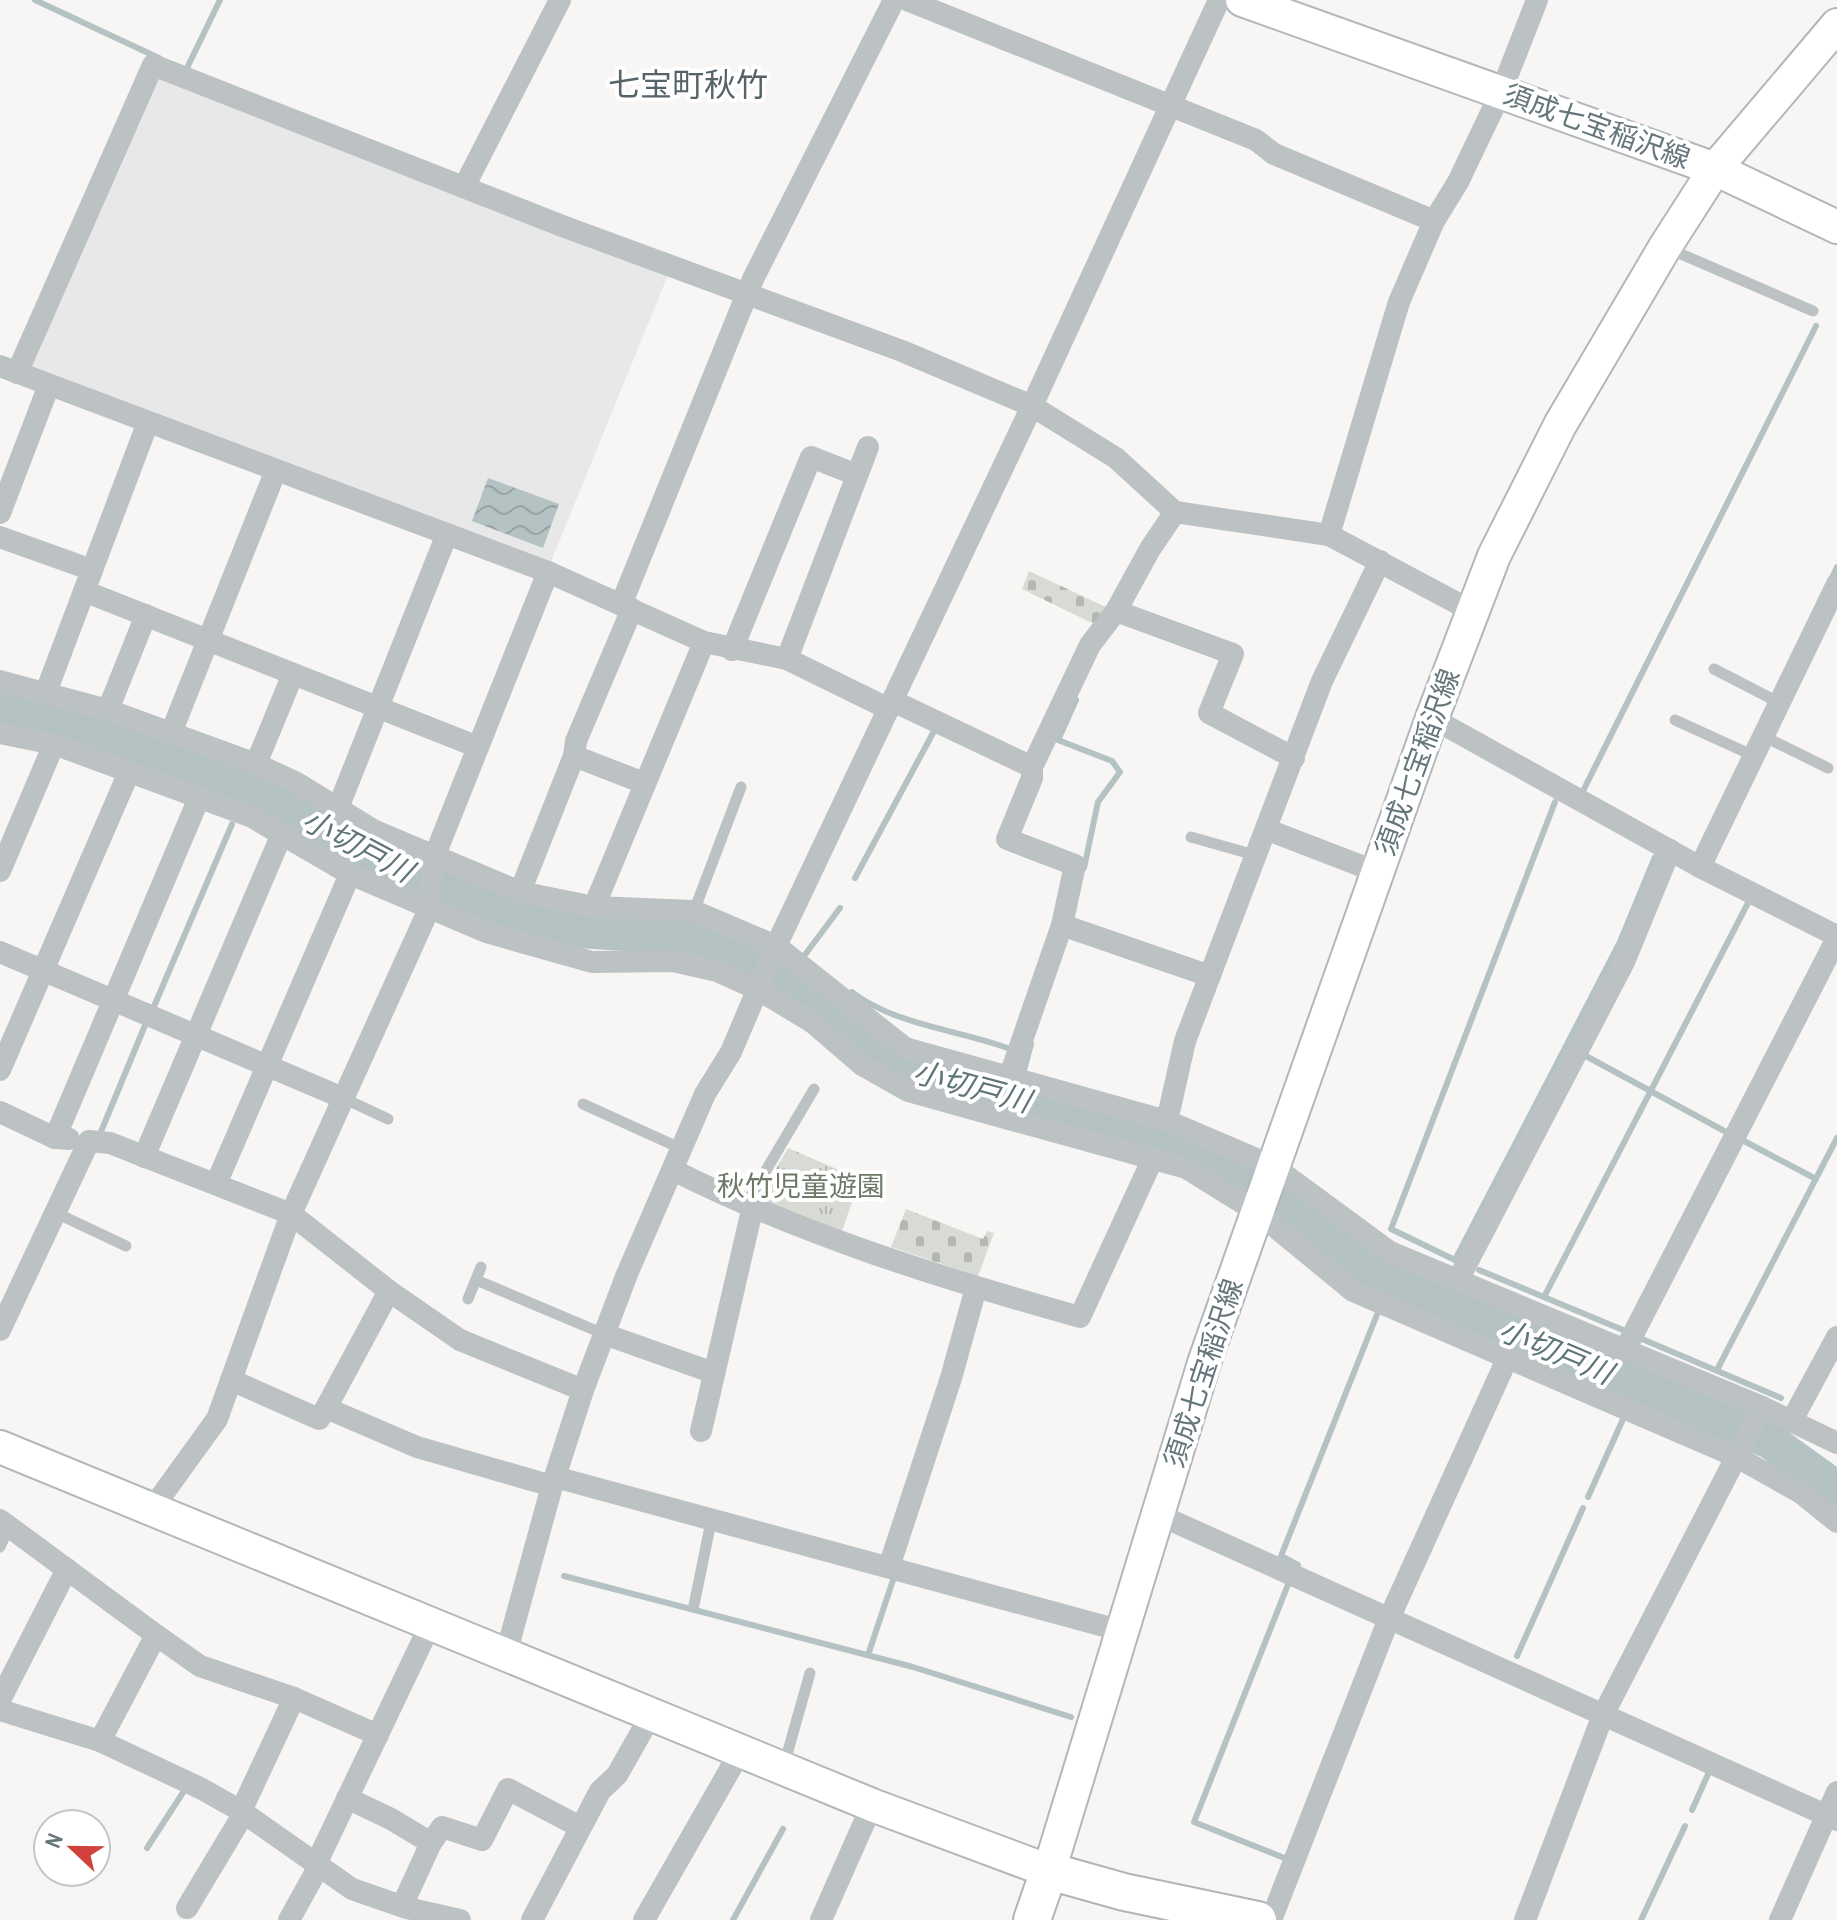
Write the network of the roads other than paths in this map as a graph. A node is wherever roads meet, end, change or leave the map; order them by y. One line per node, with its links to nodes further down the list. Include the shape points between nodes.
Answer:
1 (560, 0): 11 (street)
2 (894, 0): 15 (street)
3 (907, 0): 9 (street)
4 (1219, 0): 9 (street)
5 (1242, 0): 8 (main road, 須成七宝稲沢線)
6 (1537, 0): 8 (street)
7 (1837, 25): 10 (main road)
8 (1501, 92): 10 (main road, 須成七宝稲沢線); 12 (street)
9 (1171, 108): 12 (street, via 1256,140 1274,154); 19 (street)
10 (1715, 169): 13 (main road); 14 (main road, 須成七宝稲沢線)
11 (464, 187): 15 (street); 17 (street, via 153,65)
12 (1434, 221): 27 (street, via 1399,302)
13 (1837, 227)
14 (1665, 247): 16 (lane); 35 (main road, 須成七宝稲沢線, via 1560,425)
15 (747, 295): 19 (street, via 902,351); 33 (street)
16 (1813, 311)
17 (8, 370): 18 (street)
18 (49, 385): 20 (street); 25 (street)
19 (1032, 406): 24 (street, via 1116,458); 46 (street)
20 (148, 422): 22 (street); 31 (street)
21 (868, 447): 23 (street)
22 (276, 470): 26 (street); 37 (street)
23 (857, 475): 39 (street, via 811,457); 40 (street)
24 (1175, 512): 27 (street); 34 (street)
25 (0, 513)
26 (447, 534): 30 (street); 47 (street)
27 (1329, 535): 29 (street)
28 (0, 537): 31 (street)
29 (1380, 561): 35 (street); 57 (street, via 1322,681)
30 (548, 572): 33 (street); 55 (street)
31 (88, 580): 36 (street); 44 (street)
32 (1837, 584): 45 (street)
33 (626, 607): 38 (street); 56 (street)
34 (1116, 611): 57 (street, via 1233,654 1209,713); 59 (street, via 1090,645)
35 (1472, 611): 49 (main road, 須成七宝稲沢線)
36 (146, 615): 37 (street); 48 (street)
37 (208, 640): 42 (street); 52 (street)
38 (704, 642): 39 (street); 62 (street)
39 (732, 650): 40 (street)
40 (787, 659): 46 (street)
41 (1714, 669): 45 (lane)
42 (293, 674): 47 (street); 58 (street)
43 (0, 681): 44 (street)
44 (46, 692): 48 (street)
45 (1780, 703): 54 (street)
46 (891, 705): 59 (street); 82 (street)
47 (379, 708): 55 (street); 65 (street)
48 (108, 710): 52 (street)
49 (1432, 718): 69 (street); 74 (main road, 須成七宝稲沢線)
50 (1675, 720): 54 (lane)
51 (0, 733): 53 (street)
52 (171, 733): 58 (street)
53 (54, 744): 61 (street); 73 (street)
54 (1758, 746): 60 (lane); 72 (street)
55 (478, 747): 71 (street)
56 (574, 756): 62 (street); 76 (street)
57 (1294, 758): 66 (street)
58 (256, 764): 65 (street)
59 (1032, 767): 80 (street, via 1007,839 1075,865)
60 (1828, 768)
61 (129, 772): 64 (street); 84 (street)
62 (644, 783): 78 (street)
63 (741, 787): 79 (lane)
64 (199, 798): 67 (street, via 252,817); 87 (street)
65 (338, 808): 71 (street)
66 (1268, 830): 70 (street); 74 (street)
67 (281, 836): 75 (street); 88 (street)
68 (1191, 837): 70 (lane)
69 (1670, 850): 72 (street); 113 (street, via 1624,962)
70 (1258, 856): 85 (street)
71 (435, 860): 76 (street); 77 (street)
72 (1700, 867): 81 (street)
73 (0, 871)
74 (1377, 872): 104 (main road, 須成七宝稲沢線)
75 (350, 874): 77 (street); 89 (street)
76 (520, 892): 78 (street)
77 (428, 907): 86 (street, via 486,932 592,962 694,964); 93 (street)
78 (594, 907): 79 (street)
79 (694, 911): 82 (street)
80 (1062, 925): 85 (street); 91 (street)
81 (1836, 934): 120 (street)
82 (774, 949): 86 (street); 91 (street, via 905,1048)
83 (0, 952): 84 (street)
84 (43, 971): 87 (street); 90 (street)
85 (1210, 976): 97 (street, via 1185,1041)
86 (758, 987): 100 (street); 102 (street, via 812,1022 862,1065 908,1091)
87 (113, 1000): 88 (street); 98 (street)
88 (195, 1035): 89 (street); 101 (street)
89 (268, 1066): 93 (street); 105 (street)
90 (0, 1070)
91 (1009, 1078): 97 (street)
92 (814, 1089): 106 (lane)
93 (343, 1098): 96 (lane); 109 (street)
94 (583, 1104): 100 (lane)
95 (0, 1112): 98 (street)
96 (388, 1119)
97 (1167, 1121): 104 (street)
98 (55, 1138): 99 (street)
99 (89, 1141): 101 (street); 108 (street)
100 (682, 1149): 103 (street)
101 (144, 1157): 105 (street)
102 (1153, 1158): 107 (street, via 1186,1168); 114 (street, via 1080,1317)
103 (673, 1170): 106 (street); 118 (street)
104 (1272, 1171): 107 (main road, 須成七宝稲沢線); 113 (street, via 1390,1252)
105 (216, 1184): 109 (street)
106 (749, 1208): 114 (street); 122 (street)
107 (1258, 1209): 121 (street, via 1353,1291); 134 (main road, 須成七宝稲沢線)
108 (56, 1213): 110 (lane); 117 (street)
109 (291, 1214): 115 (street); 123 (street)
110 (126, 1246)
111 (481, 1267): 112 (lane)
112 (476, 1280): 116 (lane); 118 (lane)
113 (1458, 1280): 120 (street)
114 (976, 1288): 138 (street)
115 (389, 1291): 124 (street, via 460,1340); 125 (street)
116 (468, 1299)
117 (0, 1330)
118 (604, 1334): 122 (street); 124 (street)
119 (1837, 1337): 127 (street)
120 (1625, 1350): 126 (street)
121 (1507, 1359): 131 (street); 141 (street)
122 (714, 1373): 128 (street)
123 (231, 1380): 125 (street, via 319,1419); 133 (street, via 217,1419)
124 (583, 1390): 132 (street)
125 (326, 1408): 132 (street, via 417,1447)
126 (1760, 1410): 127 (street); 131 (street)
127 (1791, 1422): 129 (street)
128 (701, 1431)
129 (1837, 1443)
130 (0, 1447): 133 (main road)
131 (1738, 1454): 136 (street); 151 (street)
132 (554, 1481): 135 (street); 145 (street)
133 (152, 1509): 142 (main road)
134 (1157, 1514): 141 (street); 143 (main road, 須成七宝稲沢線)
135 (711, 1522): 138 (street); 140 (lane)
136 (1837, 1522)
137 (3, 1531): 139 (street)
138 (889, 1567): 143 (street)
139 (67, 1569): 144 (street); 148 (street)
140 (694, 1605)
141 (1388, 1621): 151 (street); 175 (street)
142 (431, 1623): 145 (main road); 152 (street)
143 (1122, 1631): 164 (main road, 須成七宝稲沢線)
144 (156, 1635): 147 (street, via 200,1666); 153 (street)
145 (506, 1654): 150 (main road)
146 (810, 1673): 155 (lane)
147 (294, 1698): 152 (street); 159 (street)
148 (0, 1700)
149 (0, 1710): 153 (street)
150 (651, 1715): 154 (main road); 161 (street)
151 (1603, 1715): 160 (street); 176 (street)
152 (378, 1735): 157 (street)
153 (100, 1741): 159 (street)
154 (740, 1752): 155 (main road); 171 (street)
155 (783, 1769): 158 (main road)
156 (1837, 1792): 160 (street)
157 (347, 1798): 162 (street); 163 (street)
158 (872, 1805): 164 (main road); 172 (street)
159 (243, 1812): 163 (street); 165 (street)
160 (1832, 1818): 177 (street)
161 (580, 1827): 162 (street, via 508,1789 482,1840 442,1827); 170 (street)
162 (431, 1843): 166 (street)
163 (317, 1865): 166 (street, via 352,1889); 168 (street)
164 (1049, 1871): 167 (main road); 173 (main road)
165 (187, 1908)
166 (403, 1911): 169 (street)
167 (1205, 1915): 174 (main road)
168 (289, 1920)
169 (460, 1920)
170 (532, 1920)
171 (644, 1920)
172 (821, 1920)
173 (1032, 1920)
174 (1258, 1920)
175 (1271, 1920)
176 (1525, 1920)
177 (1780, 1920)

